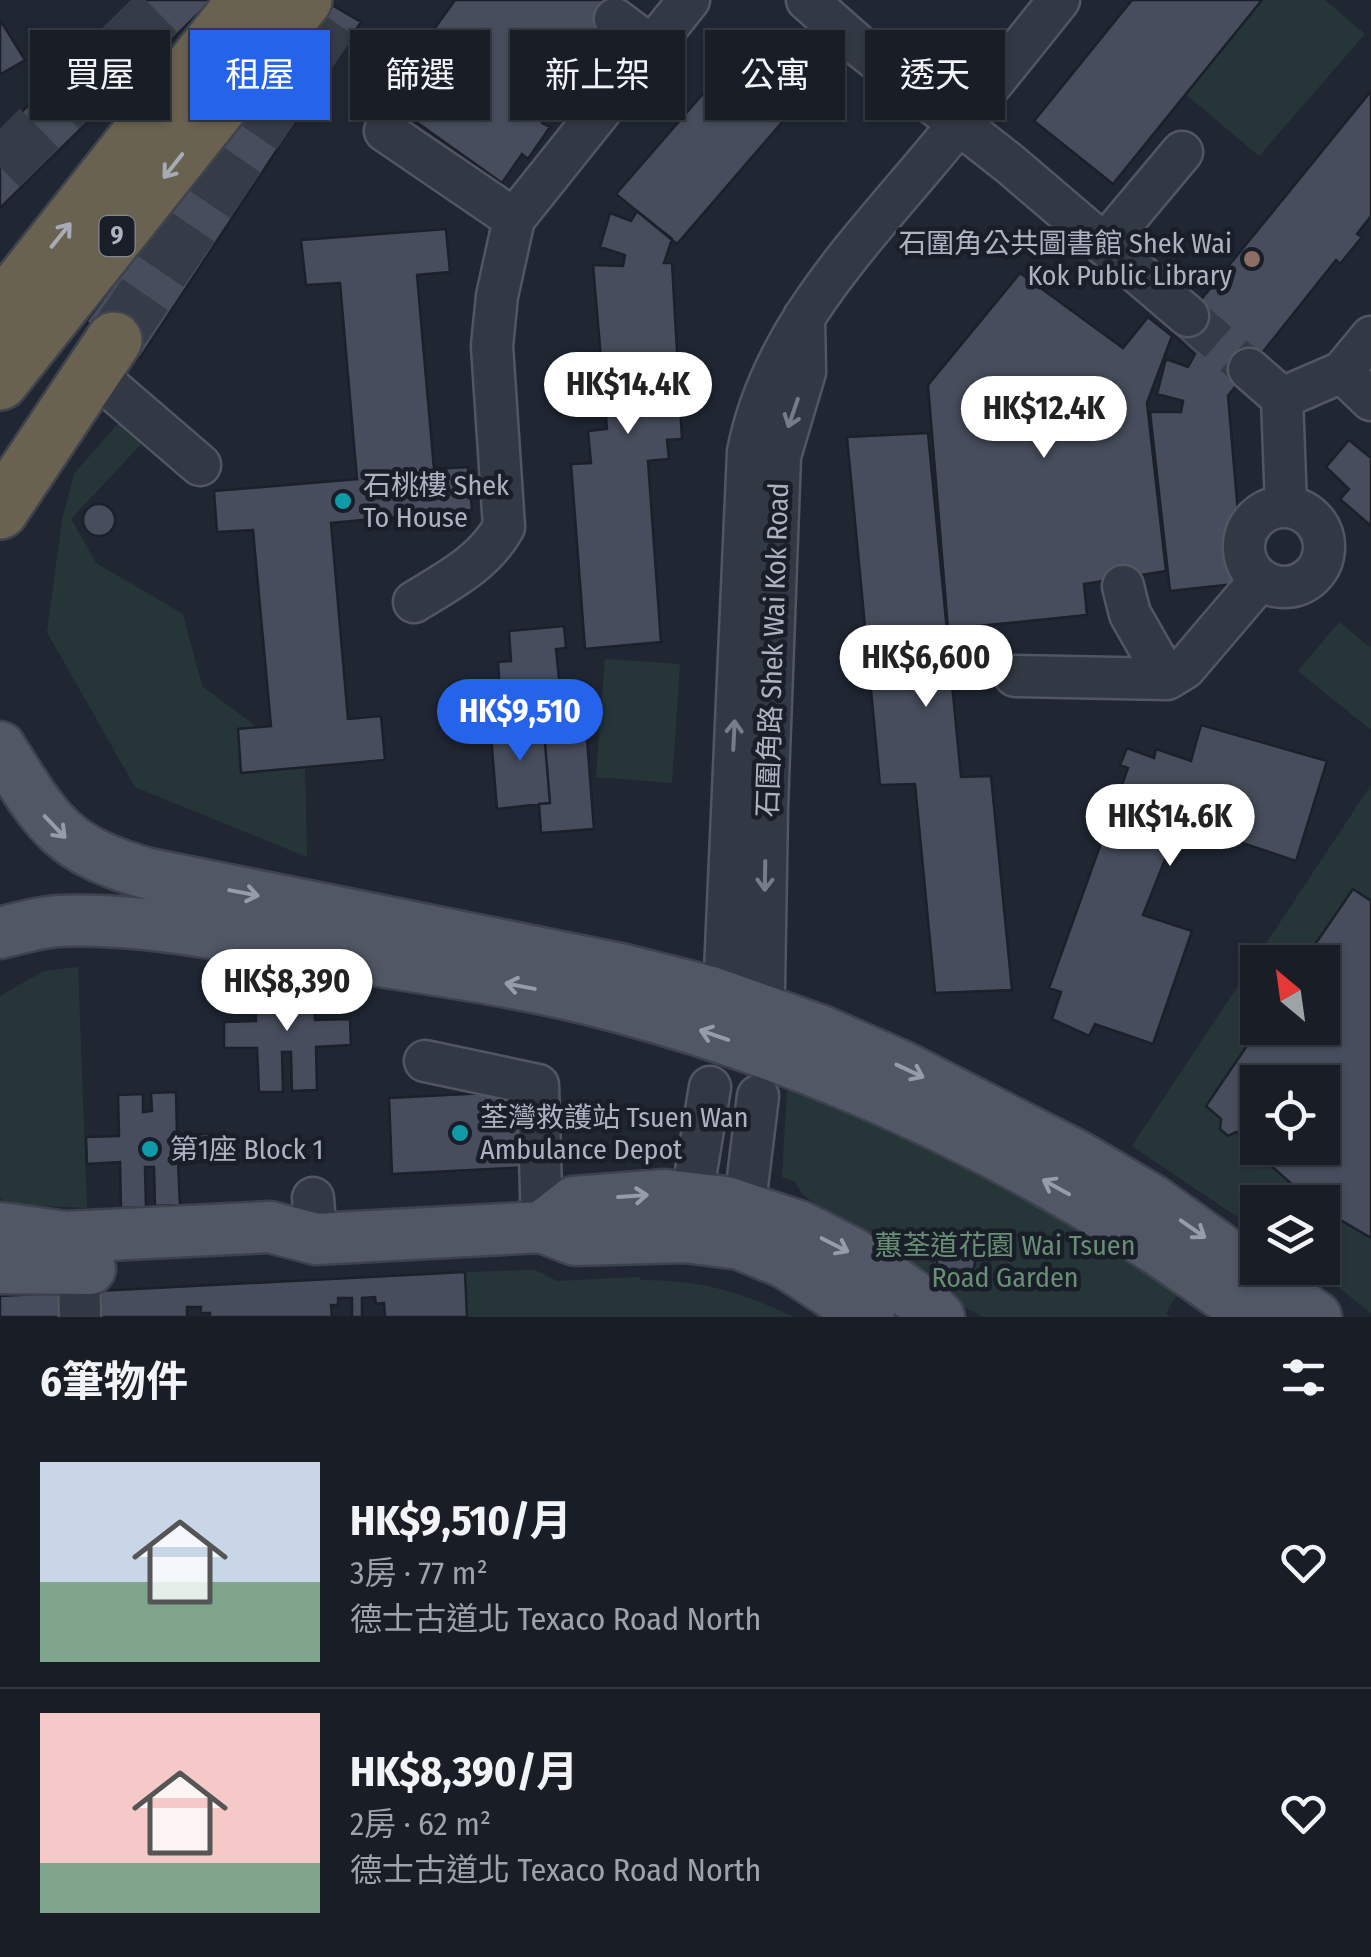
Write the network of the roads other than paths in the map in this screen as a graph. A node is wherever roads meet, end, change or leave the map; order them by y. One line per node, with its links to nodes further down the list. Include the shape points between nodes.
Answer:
1 (246, 0): 15 (highway, 9, one-way to 1)
2 (689, 0): 8 (street)
3 (808, 0): 10 (street)
4 (1060, 0): 10 (street, 石圍角路 Shek Wai Kok Road)
5 (329, 3): 22 (highway, 9, one-way to 22)
6 (615, 19): 7 (street)
7 (630, 30)
8 (663, 30)
9 (591, 120): 13 (street)
10 (959, 124): 14 (street); 17 (street, 石圍角路 Shek Wai Kok Road)
11 (385, 131): 13 (street)
12 (1182, 152): 14 (street)
13 (514, 219): 30 (street, via 492,346 504,526 469,568)
14 (1105, 244): 16 (street)
15 (0, 311)
16 (1188, 316)
17 (804, 317): 35 (street, 石圍角路 Shek Wai Kok Road, one-way to 17, via 748,452 766,388); 36 (street, 石圍角路 Shek Wai Kok Road, one-way to 36, via 805,372 780,456)
18 (1371, 338): 21 (street)
19 (103, 356): 25 (street); 27 (highway)
20 (1249, 369): 23 (street)
21 (1342, 372): 23 (street); 24 (street)
22 (0, 382)
23 (1282, 398): 26 (street)
24 (1371, 400)
25 (200, 465)
26 (1286, 506): 28 (street, via 1261,513 1245,534 1245,559); 28 (street, via 1318,524 1322,560 1296,586)
27 (0, 512)
28 (1260, 580): 32 (street, via 1185,668)
29 (1123, 586): 32 (street, via 1130,614)
30 (414, 602)
31 (1014, 676): 32 (street)
32 (1167, 680)
33 (0, 746): 50 (main road, one-way to 50, via 45,816 71,842 106,862 620,970 711,992 820,1031 1077,1156 1150,1199)
34 (0, 933): 49 (main road, one-way to 34, via 1086,1204 1004,1158 806,1066 692,1028 508,983 245,938 97,921 54,921)
35 (725, 972)
36 (764, 987)
37 (424, 1061): 43 (street, via 538,1084)
38 (710, 1087): 40 (street)
39 (758, 1096): 42 (street)
40 (689, 1217): 42 (main road); 43 (main road, via 645,1195 574,1202)
41 (314, 1219): 43 (main road); 44 (main road, via 66,1237); 46 (main road, via 272,1258)
42 (742, 1226): 47 (main road, via 786,1264); 48 (main road, one-way to 48, via 800,1227 852,1254)
43 (542, 1227)
44 (0, 1228)
45 (0, 1268): 46 (main road)
46 (80, 1293)
47 (869, 1317)
48 (939, 1317)
49 (1254, 1317)
50 (1316, 1317)

